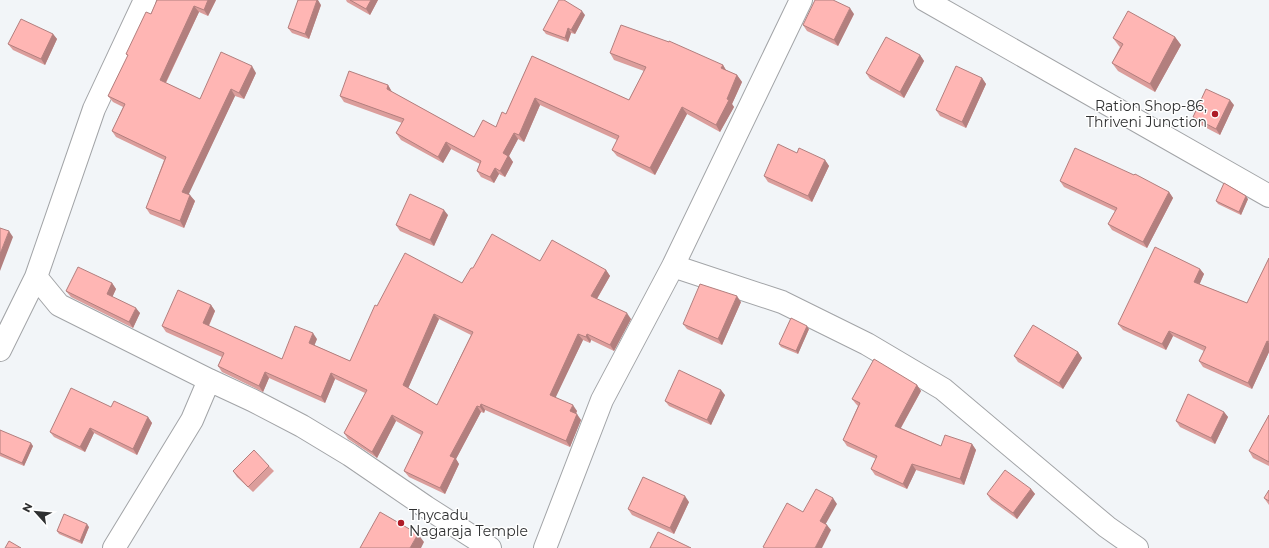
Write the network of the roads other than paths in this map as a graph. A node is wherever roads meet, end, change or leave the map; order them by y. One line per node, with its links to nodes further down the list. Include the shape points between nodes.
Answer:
1 (145, 0): 6 (street, via 94,110)
2 (801, 0): 5 (street)
3 (925, 0): 4 (street)
4 (1269, 196)
5 (673, 266): 11 (street, via 602,400); 12 (street, via 782,302 867,344 943,389 1107,527)
6 (36, 277): 7 (street); 8 (street, via 59,305)
7 (2, 342)
8 (210, 380): 9 (street, via 192,420); 10 (street, via 252,400 350,455)
9 (114, 548)
10 (490, 548)
11 (545, 548)
12 (1137, 548)

